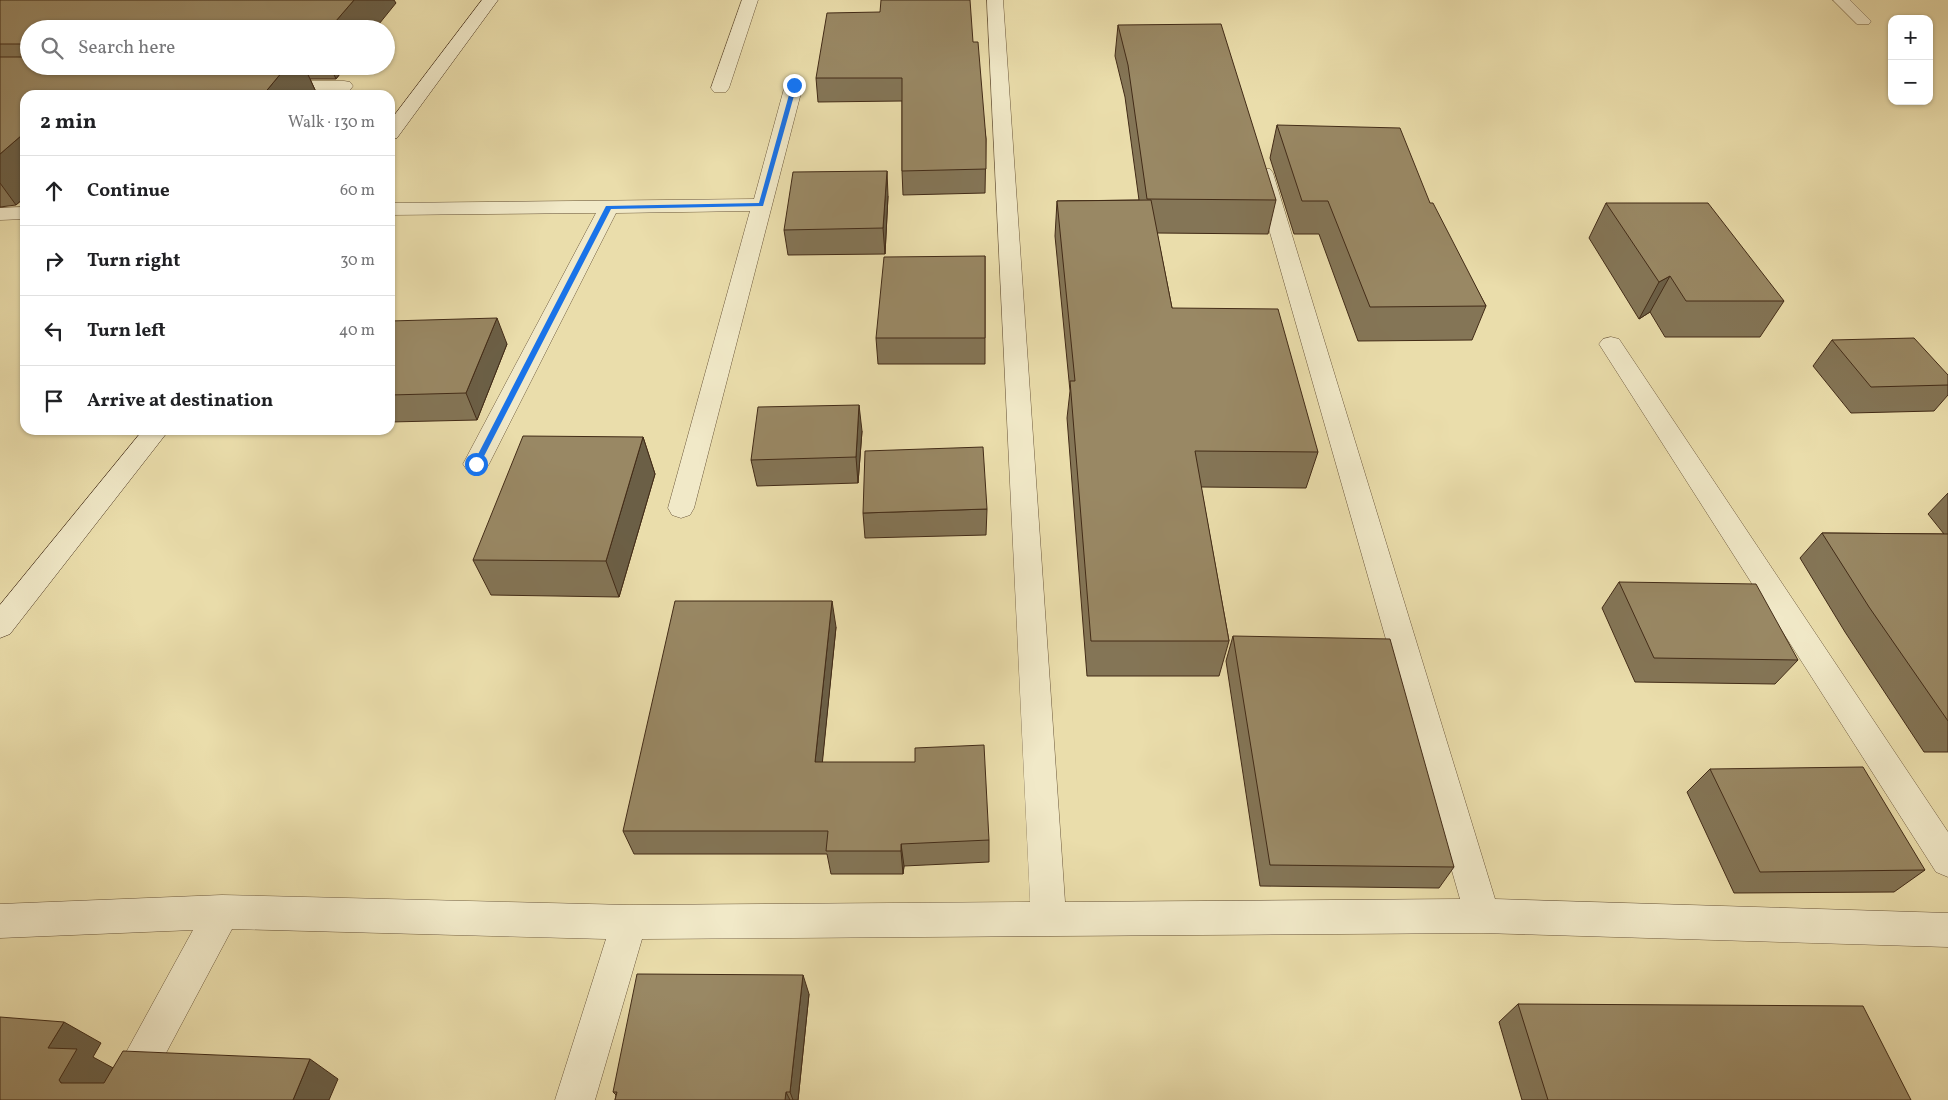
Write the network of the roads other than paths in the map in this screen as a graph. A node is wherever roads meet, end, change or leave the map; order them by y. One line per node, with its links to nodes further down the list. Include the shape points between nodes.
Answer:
1 (490, 0): 10 (street)
2 (750, 0): 9 (street)
3 (995, 0): 25 (street)
4 (1841, 0): 5 (street)
5 (1863, 21)
6 (794, 85): 12 (street)
7 (255, 86): 8 (street)
8 (344, 86)
9 (720, 88)
10 (395, 127)
11 (1258, 154): 24 (street)
12 (761, 205): 13 (street); 20 (street)
13 (608, 207): 14 (street); 19 (street)
14 (395, 209)
15 (20, 213): 16 (street)
16 (0, 214)
17 (1611, 344): 22 (street)
18 (153, 435): 21 (street)
19 (476, 464)
20 (680, 508)
21 (0, 626)
22 (1948, 861)
23 (222, 912): 26 (street); 27 (street); 29 (street)
24 (1482, 916): 25 (street); 28 (street)
25 (1048, 918): 27 (street)
26 (0, 921)
27 (629, 922): 30 (street)
28 (1948, 930)
29 (120, 1100)
30 (575, 1100)

